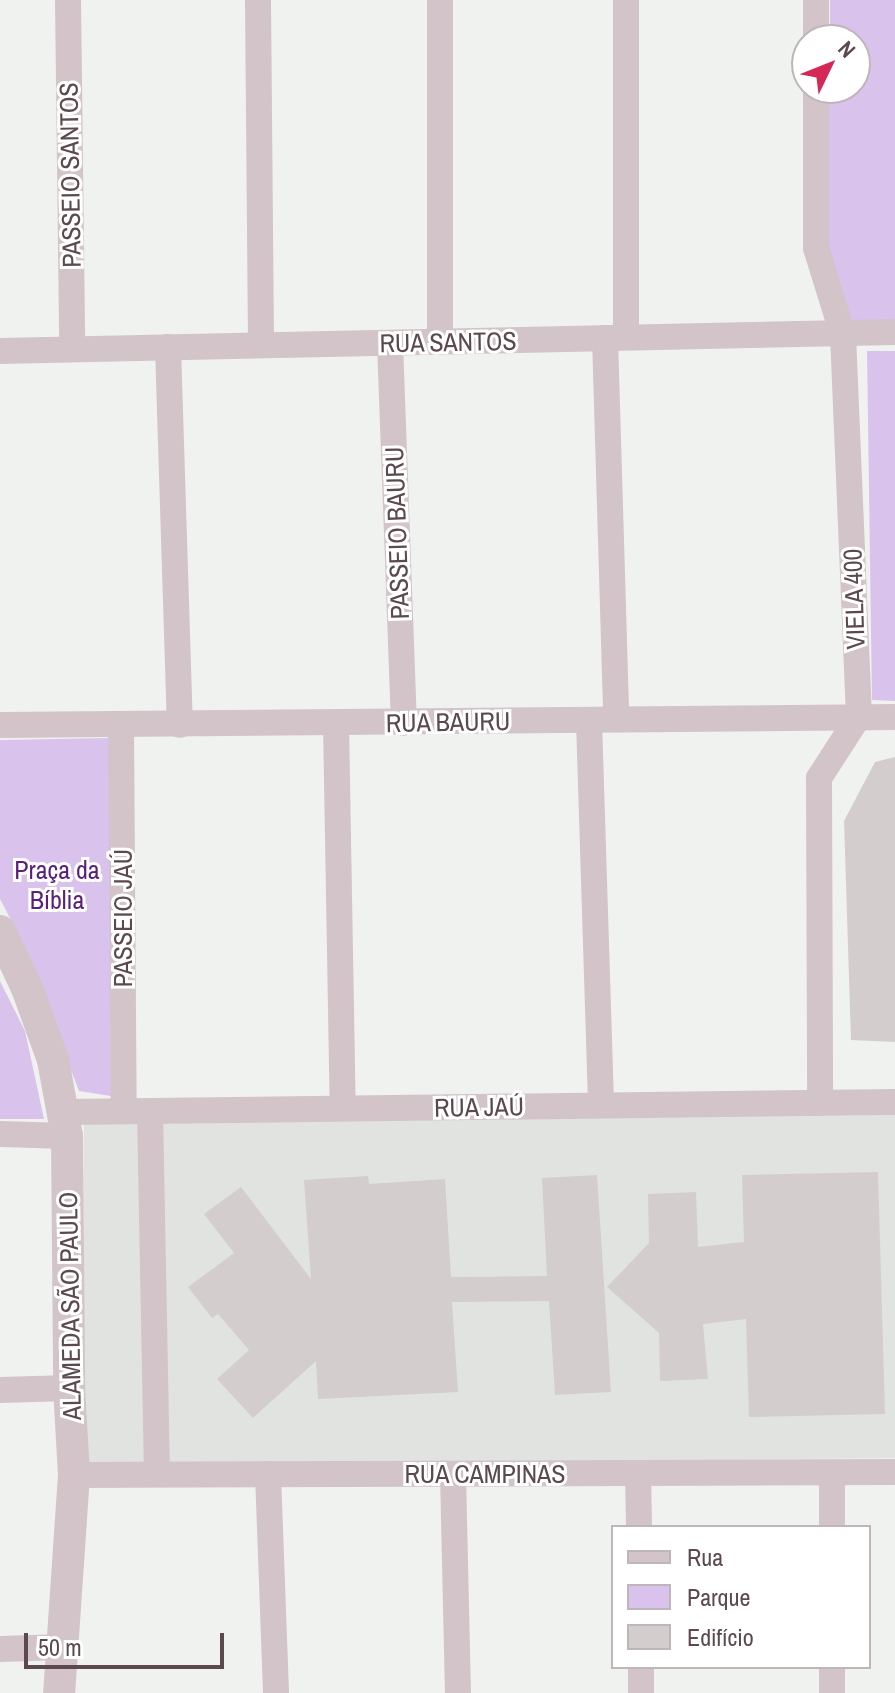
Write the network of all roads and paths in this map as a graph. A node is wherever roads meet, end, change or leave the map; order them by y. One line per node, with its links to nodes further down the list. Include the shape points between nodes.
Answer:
1 (68, 0): 15 (street, PASSEIO SANTOS)
2 (258, 0): 13 (street)
3 (440, 0): 11 (street)
4 (626, 0): 10 (street)
5 (816, 0): 6 (street)
6 (816, 24)
7 (816, 104): 9 (street, VIELA 400, via 816,248)
8 (895, 332): 9 (street, RUA SANTOS)
9 (843, 335): 10 (street, RUA SANTOS); 17 (street, VIELA 400)
10 (615, 338): 11 (street, RUA SANTOS); 19 (street)
11 (440, 342): 12 (street, RUA SANTOS)
12 (390, 343): 13 (street, RUA SANTOS); 22 (street, PASSEIO BAURU)
13 (261, 345): 14 (street, RUA SANTOS)
14 (168, 347): 15 (street, RUA SANTOS); 25 (street)
15 (72, 349): 16 (street, RUA SANTOS)
16 (0, 351)
17 (859, 716): 18 (street, RUA BAURU); 19 (street, RUA BAURU); 28 (street, via 819,778)
18 (895, 717)
19 (616, 718): 20 (street, RUA BAURU)
20 (589, 721): 22 (street, RUA BAURU); 29 (street)
21 (336, 723): 22 (street, RUA BAURU); 25 (street, RUA BAURU); 30 (street)
22 (404, 723)
23 (0, 725): 24 (street, RUA BAURU)
24 (121, 725): 25 (street, RUA BAURU); 31 (street, PASSEIO JAÚ)
25 (180, 725)
26 (1, 933): 32 (street, ALAMEDA SÃO PAULO, via 53,1060)
27 (895, 1102): 28 (street, RUA JAÚ)
28 (820, 1103): 29 (street, RUA JAÚ)
29 (601, 1105): 30 (street, RUA JAÚ)
30 (343, 1108): 31 (street, RUA JAÚ)
31 (137, 1111): 32 (street, RUA JAÚ); 39 (street, PASSEIO JAÚ)
32 (65, 1124): 33 (street, RUA JAÚ); 34 (street, ALAMEDA SÃO PAULO)
33 (0, 1134)
34 (69, 1388): 35 (street); 42 (street, ALAMEDA SÃO PAULO)
35 (0, 1390)
36 (895, 1472): 38 (street, RUA CAMPINAS)
37 (638, 1473): 38 (street, RUA CAMPINAS); 41 (street, RUA CAMPINAS); 43 (street)
38 (832, 1473): 44 (street)
39 (157, 1474): 40 (street, RUA CAMPINAS); 42 (street, RUA CAMPINAS)
40 (268, 1474): 41 (street, RUA CAMPINAS); 50 (street)
41 (453, 1474): 51 (street)
42 (74, 1475): 45 (street, ALAMEDA SÃO PAULO)
43 (639, 1525)
44 (832, 1525)
45 (63, 1647): 46 (street); 49 (street, ALAMEDA SÃO PAULO)
46 (0, 1649)
47 (641, 1669): 52 (street)
48 (832, 1669): 53 (street)
49 (59, 1693)
50 (276, 1693)
51 (458, 1693)
52 (641, 1693)
53 (832, 1693)

